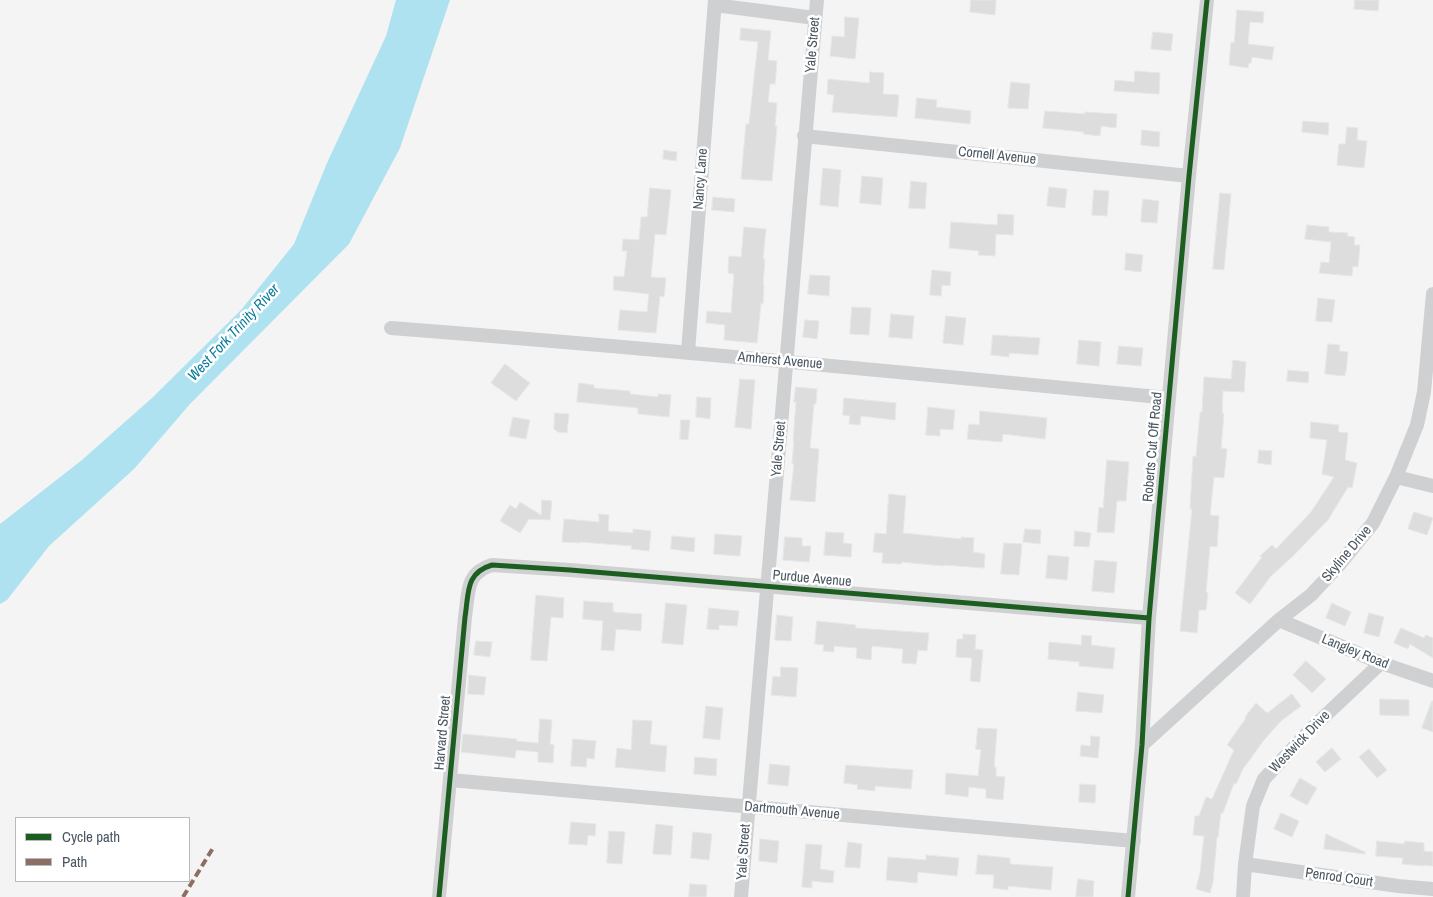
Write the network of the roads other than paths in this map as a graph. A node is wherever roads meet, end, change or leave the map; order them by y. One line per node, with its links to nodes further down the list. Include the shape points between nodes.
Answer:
1 (817, 0): 4 (street, Yale Street)
2 (1207, 0): 6 (street, Roberts Cut Off Road)
3 (715, 3): 4 (street); 9 (street, Nancy Lane)
4 (815, 18): 5 (street, Yale Street)
5 (804, 136): 6 (street, Cornell Avenue); 10 (street, Yale Street)
6 (1189, 176): 11 (street, Roberts Cut Off Road)
7 (1433, 303): 12 (street, Skyline Drive, via 1424,392 1417,425)
8 (391, 328): 9 (street, Amherst Avenue)
9 (688, 352): 10 (street, Amherst Avenue)
10 (786, 361): 11 (street, Amherst Avenue); 15 (street, Yale Street)
11 (1169, 398): 16 (street, Roberts Cut Off Road)
12 (1396, 477): 13 (street); 17 (street, Skyline Drive, via 1373,523 1339,565 1311,595)
13 (1433, 486)
14 (476, 574): 15 (street, Purdue Avenue, via 492,565); 21 (street, Harvard Street, via 471,580 465,617)
15 (768, 587): 16 (street, Purdue Avenue); 22 (street, Yale Street)
16 (1149, 618): 20 (street, Roberts Cut Off Road)
17 (1278, 620): 18 (street, Langley Road); 20 (street, Skyline Drive)
18 (1381, 663): 19 (street, Langley Road); 24 (street, Westwick Drive, via 1264,779 1253,806)
19 (1433, 680)
20 (1142, 745): 23 (street, Roberts Cut Off Road)
21 (450, 780): 22 (street, Dartmouth Avenue); 26 (street, Harvard Street)
22 (747, 807): 23 (street, Dartmouth Avenue); 27 (street, Yale Street)
23 (1134, 841): 28 (street, Roberts Cut Off Road)
24 (1245, 864): 25 (street, Penrod Court); 29 (street, Westwick Drive)
25 (1433, 889)
26 (439, 897)
27 (740, 897)
28 (1128, 897)
29 (1242, 897)

